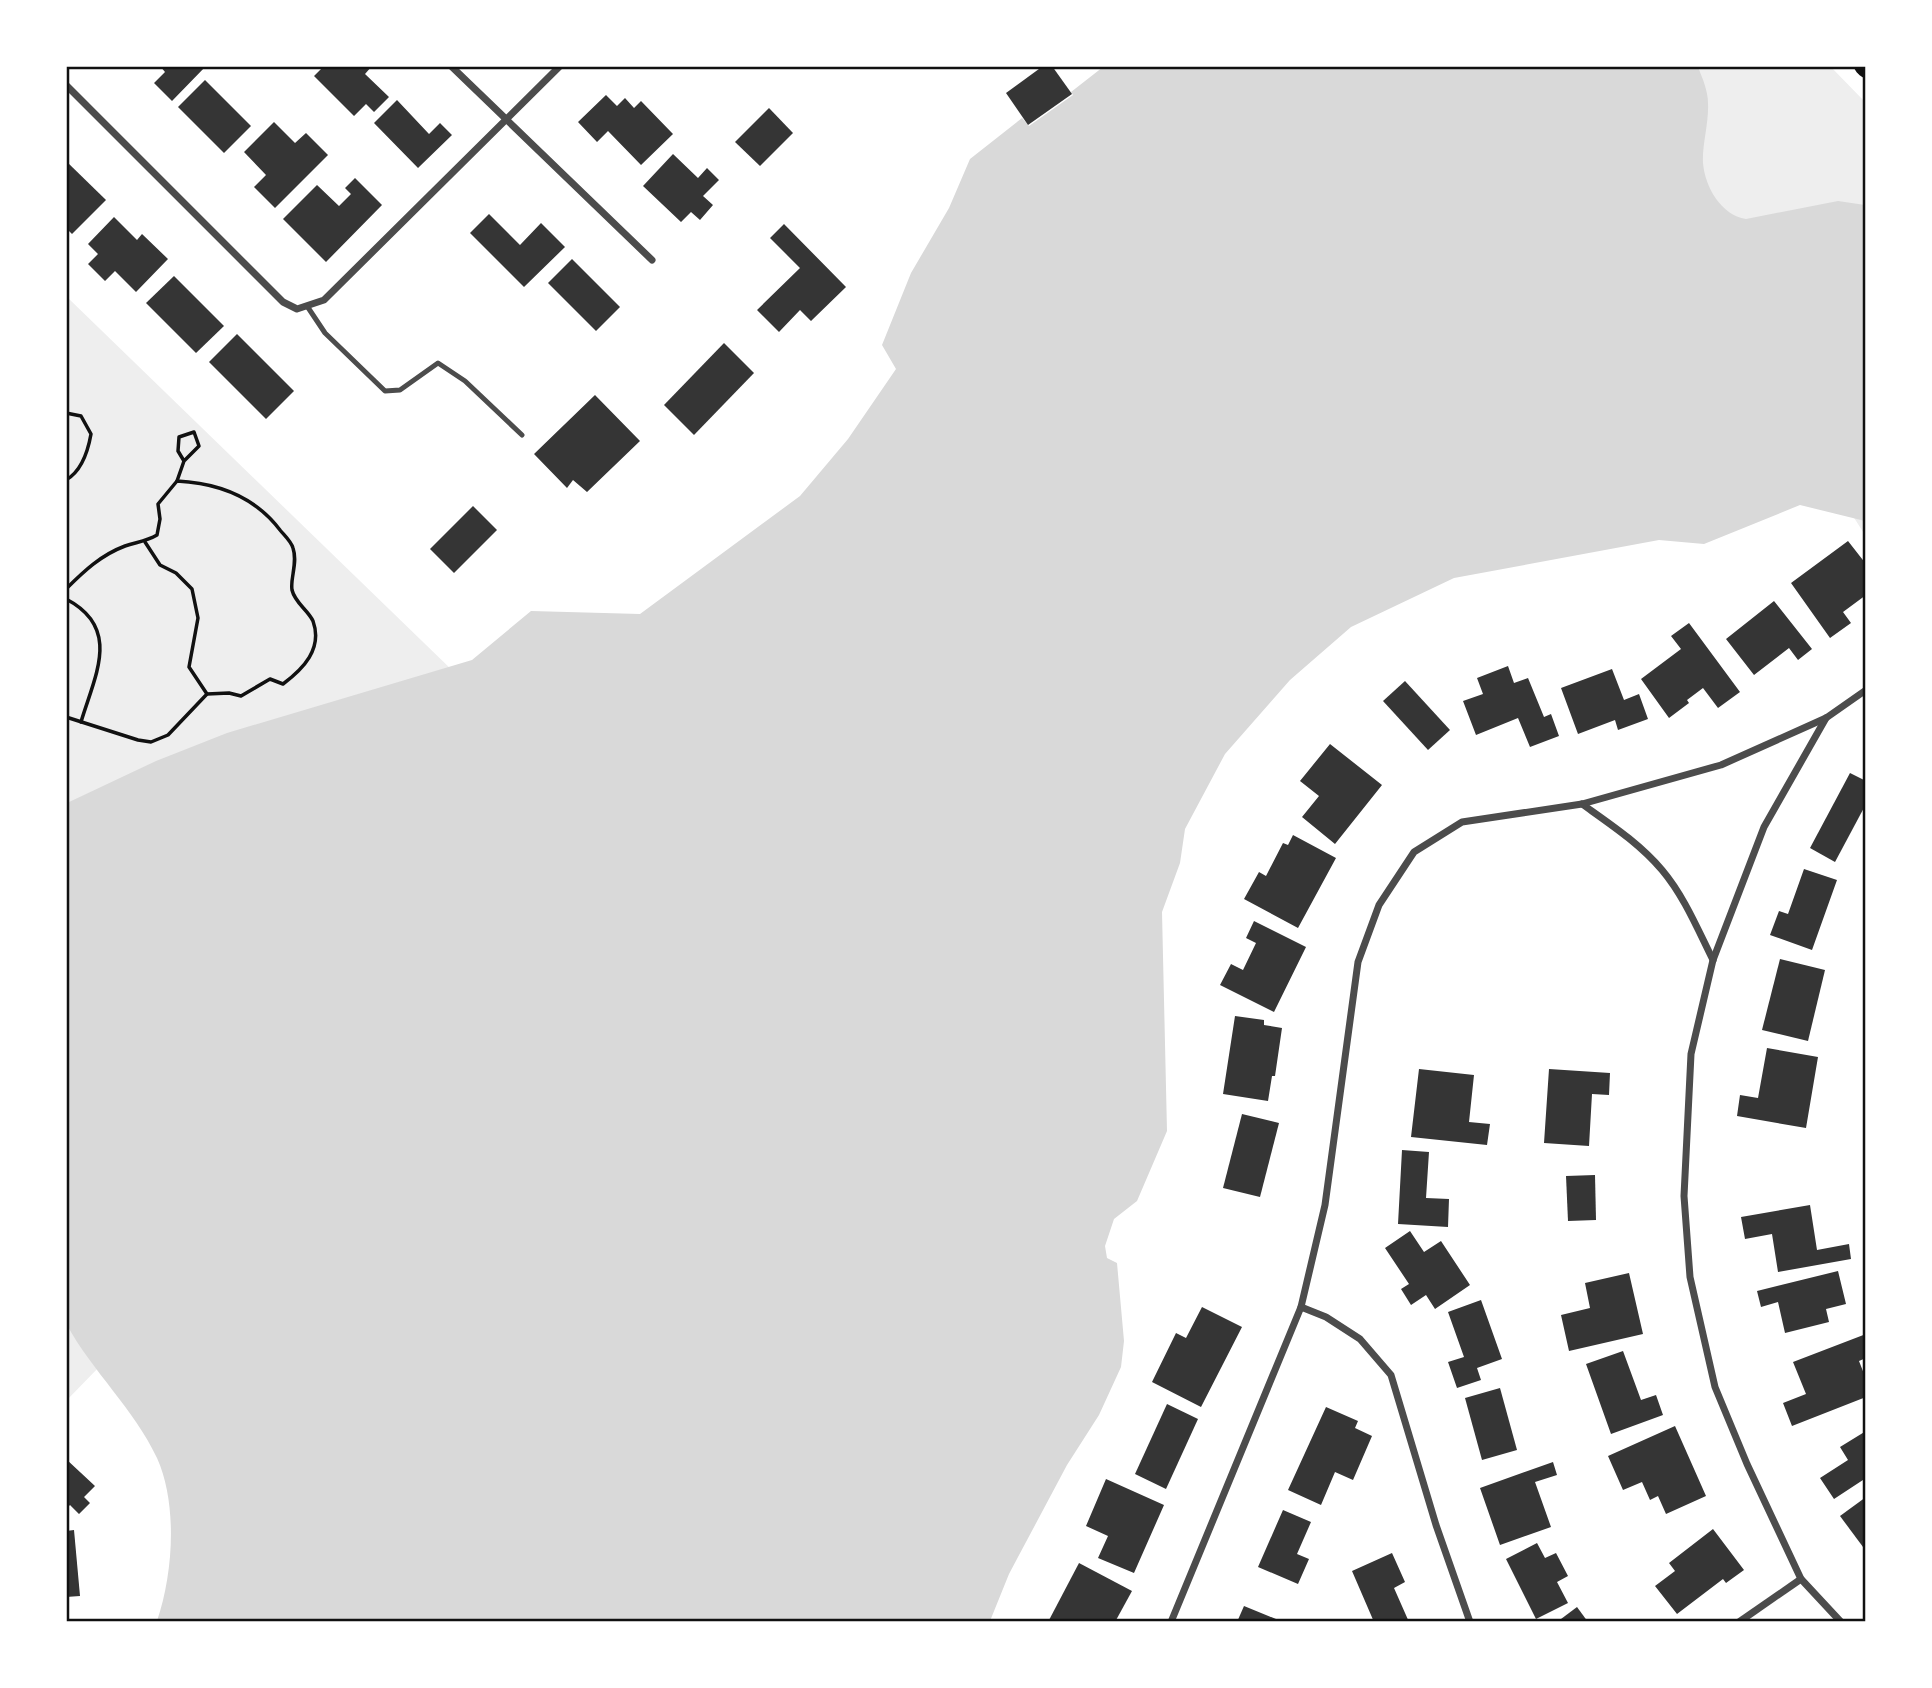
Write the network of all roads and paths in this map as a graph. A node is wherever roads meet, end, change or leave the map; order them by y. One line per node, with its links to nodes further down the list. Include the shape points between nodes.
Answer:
1 (452, 66): 4 (street)
2 (560, 66): 4 (street)
3 (66, 85): 6 (street, via 283,302 298,309)
4 (506, 121): 5 (street); 6 (street, via 324,300)
5 (652, 260)
6 (307, 306): 8 (lane, via 326,333 385,391 400,390 438,363 465,381)
7 (66, 413): 10 (path, via 81,416 91,434 88,453)
8 (522, 435)
9 (184, 461): 9 (path, via 178,451 179,437 194,432 199,446); 11 (path)
10 (66, 480)
11 (177, 481): 12 (path, via 158,504 158,536); 16 (path, via 217,486 244,497 270,516 293,547 296,569 292,588 313,621 315,646 303,669 283,684 270,679 241,696)
12 (145, 542): 13 (path, via 126,546 88,566); 16 (path, via 160,565 192,589 198,618 189,667)
13 (66, 590)
14 (66, 599): 19 (path, via 83,608 96,624 101,646)
15 (1866, 690): 18 (street)
16 (207, 694): 19 (path, via 168,735 151,742)
17 (66, 717): 19 (path)
18 (1826, 718): 20 (street, via 1721,765); 21 (street, via 1764,827)
19 (81, 722)
20 (1582, 804): 21 (street, via 1633,840 1663,872); 22 (street, via 1462,822 1415,852 1379,905 1357,962 1325,1205)
21 (1713, 960): 23 (street, via 1691,1054 1684,1196 1690,1276 1715,1387)
22 (1301, 1307): 24 (street); 25 (street, via 1360,1339 1391,1375)
23 (1801, 1579): 26 (street); 27 (street)
24 (1171, 1622)
25 (1470, 1622)
26 (1739, 1622)
27 (1841, 1622)

